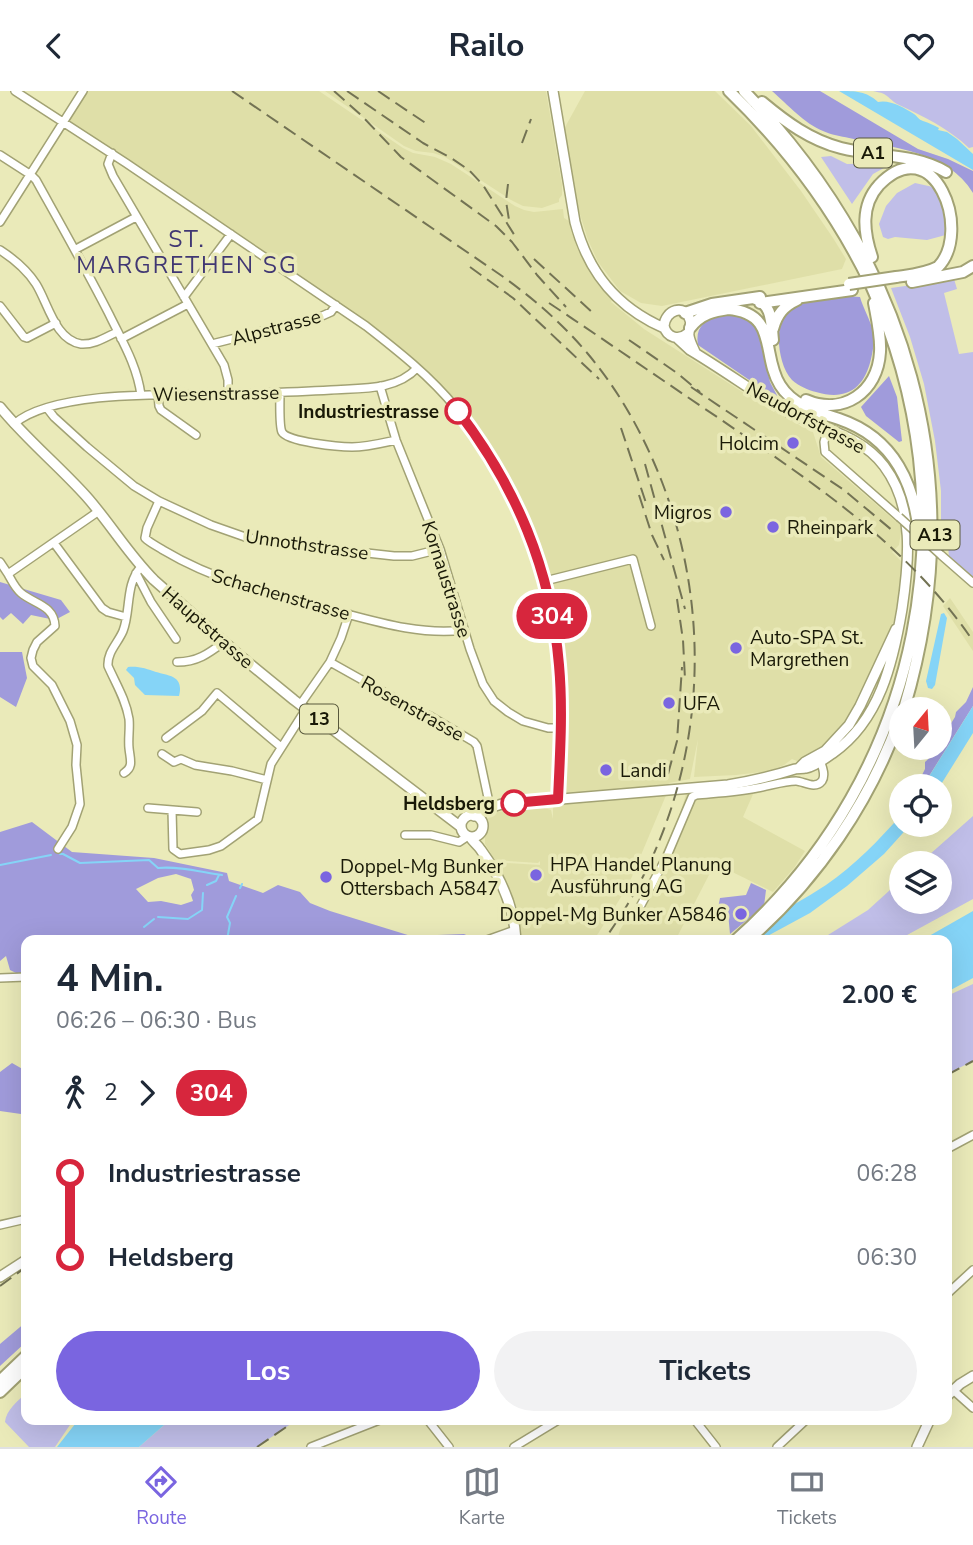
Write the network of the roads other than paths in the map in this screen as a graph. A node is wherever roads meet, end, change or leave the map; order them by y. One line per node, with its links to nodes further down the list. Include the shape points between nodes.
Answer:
1 (15, 91): 6 (street)
2 (83, 91): 6 (street)
3 (553, 91): 28 (main road, via 579,237 601,279)
4 (729, 91): 19 (highway, via 809,183)
5 (746, 91): 10 (highway, A1, via 822,142 920,161 938,167); 21 (highway, A1, via 823,185)
6 (64, 122): 7 (street); 9 (street)
7 (111, 153): 11 (street, via 109,166); 13 (street)
8 (0, 155): 9 (street)
9 (31, 175): 12 (street); 14 (street)
10 (953, 181): 21 (highway, A13, via 910,170 890,177 873,193 866,211 866,231)
11 (136, 217): 14 (street); 24 (street)
12 (0, 222)
13 (231, 234): 24 (street); 25 (street)
14 (76, 249): 35 (street)
15 (959, 249): 18 (highway, via 937,268)
16 (0, 250): 31 (street, via 35,283)
17 (973, 266): 18 (highway, via 950,275)
18 (897, 280): 20 (highway, bridge)
19 (870, 283): 34 (highway, via 880,337 879,359 869,384 849,401 819,405 793,392 779,370); 60 (highway, A13, via 900,359 918,431 926,506)
20 (851, 287): 22 (highway); 23 (highway)
21 (884, 292): 69 (highway, A13, via 920,400 934,501 930,598)
22 (801, 298): 23 (highway); 34 (highway, via 782,310)
23 (762, 299): 27 (highway); 29 (highway, via 712,304); 34 (highway, via 769,310)
24 (186, 300): 35 (street); 37 (street)
25 (336, 305): 37 (street, Alpstrasse, via 323,316); 39 (street)
26 (0, 306): 31 (street, via 27,338)
27 (728, 309): 33 (highway, via 704,314); 60 (highway, A13, via 748,314 761,324 775,375 788,396 864,432 895,460 915,504)
28 (632, 310): 30 (main road); 32 (main road)
29 (685, 313): 30 (main road, via 675,310); 33 (main road)
30 (665, 317): 32 (main road)
31 (56, 323): 35 (street, via 67,338 81,344)
32 (664, 328): 36 (main road)
33 (689, 330): 36 (main road); 38 (main road)
34 (772, 332)
35 (119, 336): 44 (street, via 136,369)
36 (677, 338): 38 (main road, Neudorfstrasse)
37 (212, 344): 43 (street, via 224,365)
38 (695, 353): 48 (main road, Neudorfstrasse, via 785,409)
39 (417, 367): 40 (street, Wiesenstrasse, via 407,377); 58 (street, via 490,455 517,505)
40 (380, 387): 41 (street, Wiesenstrasse); 50 (street, Kornaustrasse)
41 (280, 393): 43 (street, Wiesenstrasse); 50 (street, via 285,436 353,447)
42 (158, 394): 43 (street, Wiesenstrasse); 44 (street, Wiesenstrasse); 49 (street, via 161,410)
43 (228, 394)
44 (141, 395): 46 (street, Wiesenstrasse)
45 (0, 407): 47 (main road, Hauptstrasse / 13)
46 (47, 408): 47 (street, Wiesenstrasse); 51 (street, Unnothstrasse, via 116,472)
47 (14, 424): 52 (main road, Hauptstrasse / 13)
48 (828, 428): 59 (street, bridge, via 825,452); 76 (main road, Neudorfstrasse, via 853,439 884,465 898,490 907,525 908,561 900,621 855,716)
49 (197, 435)
50 (396, 440): 54 (street, Kornaustrasse)
51 (159, 501): 54 (street, Unnothstrasse, via 248,538 394,556); 61 (street, Schachenstrasse, via 145,538 176,558 249,586)
52 (99, 511): 53 (street); 56 (main road, Hauptstrasse / 13)
53 (54, 543): 57 (street); 62 (street, via 102,608)
54 (440, 549): 64 (street, Kornaustrasse)
55 (0, 562): 57 (street)
56 (138, 569): 62 (street); 65 (street, via 151,602); 66 (main road, Hauptstrasse / 13)
57 (8, 574): 87 (street, via 18,590 43,605 55,620 31,658 52,685 77,745 80,804)
58 (545, 581): 63 (street, via 633,559); 71 (street, via 559,666)
59 (973, 583)
60 (923, 585): 90 (highway, A13, via 902,684 871,765 823,845)
61 (349, 614): 64 (street, Schachenstrasse, via 409,628); 68 (street)
62 (126, 617): 77 (street, via 108,657 129,721 131,766)
63 (651, 626)
64 (464, 630): 71 (street, Kornaustrasse, via 483,684 494,701 523,721)
65 (176, 639)
66 (224, 642): 67 (street, via 207,655); 70 (main road, Hauptstrasse / 13)
67 (177, 662)
68 (330, 662): 70 (street); 81 (street, Rosenstrasse, via 474,742)
69 (907, 697)
70 (303, 707): 74 (street); 85 (main road, Hauptstrasse / 13)
71 (560, 728): 79 (street)
72 (166, 738): 74 (street, via 202,711 217,692)
73 (889, 745): 91 (highway, via 859,806 832,847)
74 (281, 747): 78 (street)
75 (162, 754): 78 (street, via 174,762 181,759)
76 (816, 760): 79 (main road, Neudorfstrasse, via 808,768 728,785); 88 (street, via 823,776 820,783 794,781 692,797)
77 (124, 773)
78 (267, 780): 82 (street, via 258,819 209,850 180,854 173,849)
79 (558, 799): 81 (main road, Neudorfstrasse)
80 (148, 808): 82 (street)
81 (489, 808): 84 (main road, Neudorfstrasse)
82 (172, 810): 83 (street)
83 (197, 812)
84 (478, 819): 85 (main road, Neudorfstrasse, via 468,816); 85 (main road, via 482,830)
85 (467, 831): 86 (street, via 456,841); 89 (main road, via 495,873)
86 (405, 835)
87 (58, 849)
88 (641, 905)
89 (516, 935)
90 (741, 935)
91 (754, 935)
92 (21, 977): 93 (street)
93 (0, 978)
94 (973, 1135): 95 (street)
95 (952, 1146)
96 (21, 1220): 97 (street)
97 (0, 1224)
98 (21, 1263): 100 (main road)
99 (973, 1270): 101 (street)
100 (0, 1277)
101 (952, 1289)
102 (21, 1361): 105 (highway)
103 (21, 1372): 106 (highway)
104 (973, 1376): 107 (main road)
105 (0, 1381)
106 (0, 1392)
107 (952, 1392)
108 (952, 1394): 109 (street)
109 (973, 1408)
110 (368, 1425): 116 (street)
111 (432, 1425): 117 (street)
112 (550, 1425): 118 (street)
113 (699, 1425): 119 (street)
114 (801, 1425): 120 (street)
115 (927, 1425): 121 (main road)
116 (311, 1447)
117 (449, 1447)
118 (514, 1447)
119 (716, 1447)
120 (777, 1447)
121 (917, 1447)

